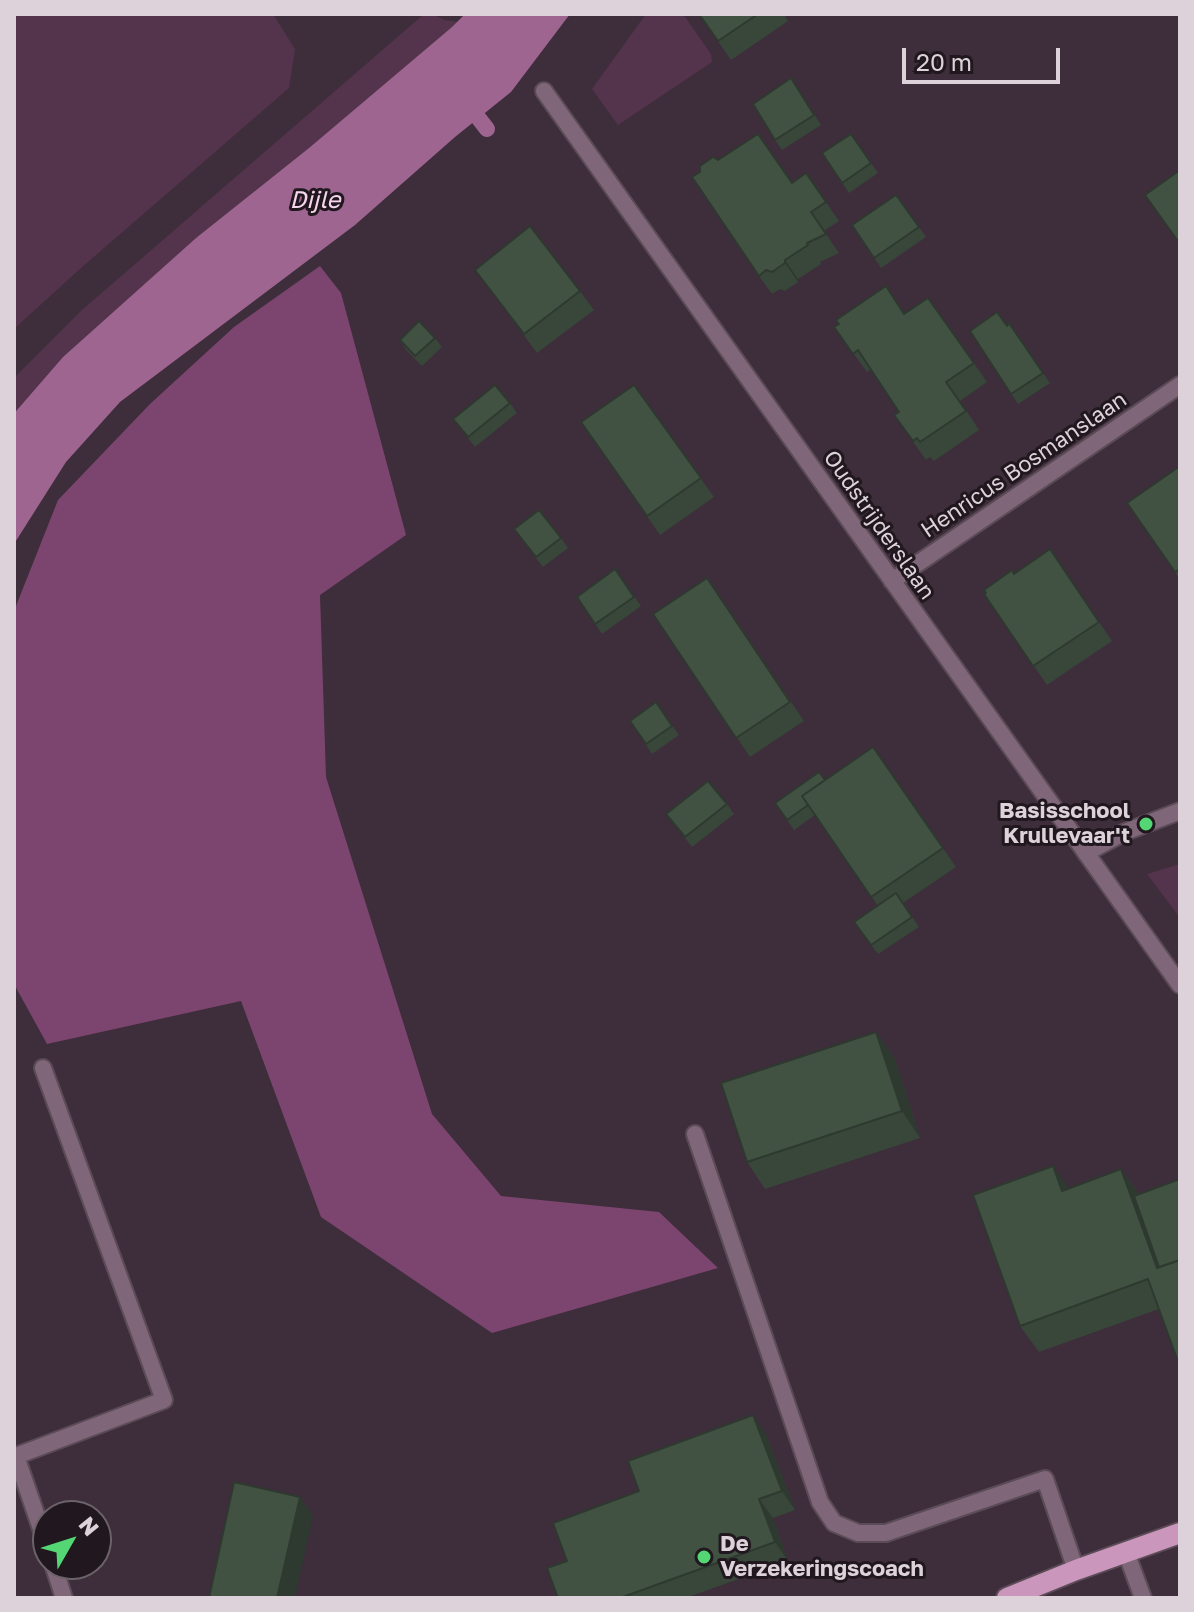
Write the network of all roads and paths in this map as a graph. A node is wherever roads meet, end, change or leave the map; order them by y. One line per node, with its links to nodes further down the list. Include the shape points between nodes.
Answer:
1 (544, 91): 3 (street, Oudstrijderslaan)
2 (1180, 385): 3 (street, Henricus Bosmanslaan)
3 (892, 581): 5 (street, Oudstrijderslaan)
4 (1180, 811): 5 (street)
5 (1086, 853): 6 (street, Oudstrijderslaan)
6 (1180, 985)
7 (43, 1068): 9 (street, via 164,1400 16,1456)
8 (695, 1134): 12 (street, via 820,1502 834,1523 858,1533 886,1533 1045,1479)
9 (32, 1502)
10 (1180, 1533): 11 (main road)
11 (1126, 1552): 12 (main road); 14 (street)
12 (1076, 1570): 13 (main road)
13 (1007, 1598)
14 (1143, 1598)

